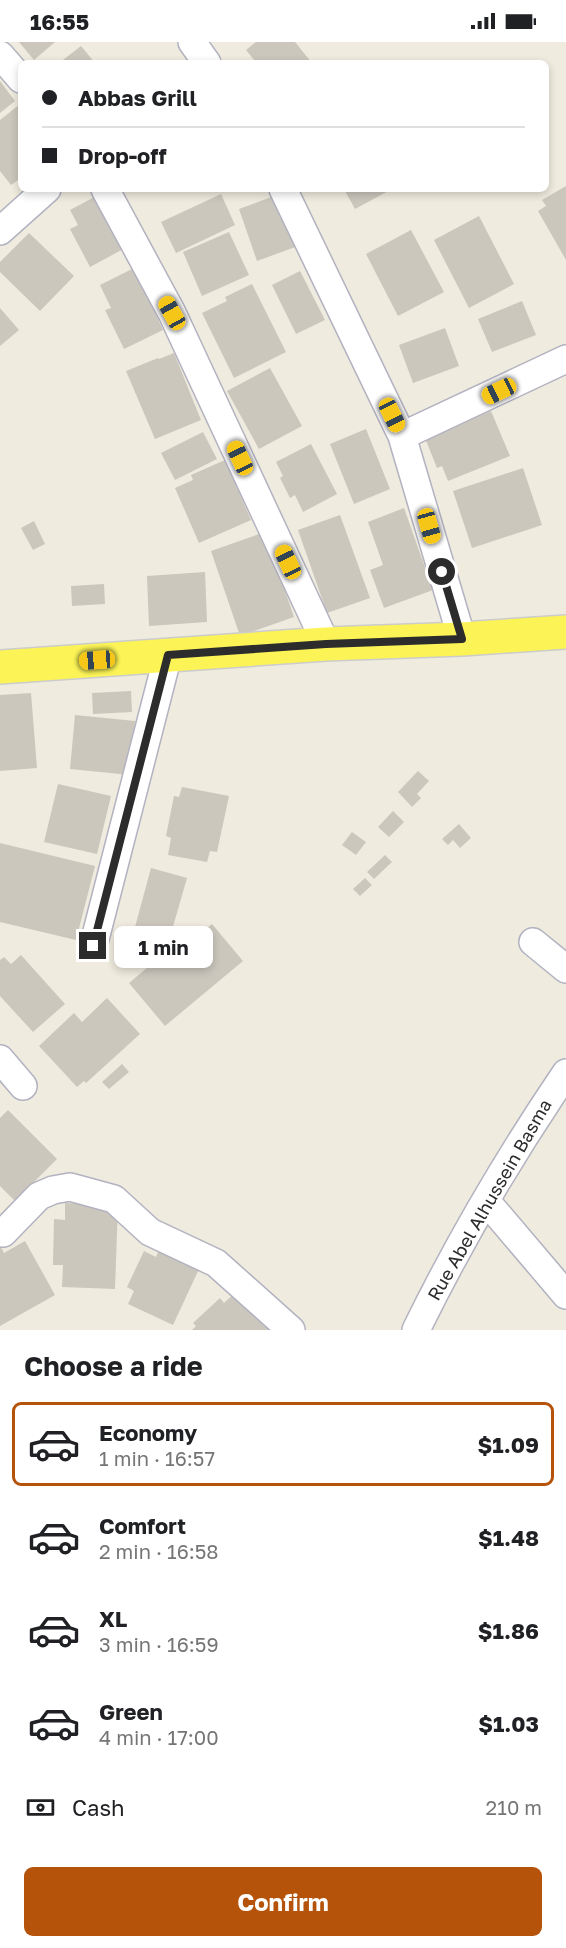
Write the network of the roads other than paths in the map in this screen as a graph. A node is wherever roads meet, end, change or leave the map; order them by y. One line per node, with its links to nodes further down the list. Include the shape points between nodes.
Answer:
1 (0, 55): 2 (street)
2 (18, 76)
3 (44, 192): 6 (street)
4 (107, 192): 11 (street, via 172,313)
5 (284, 192): 8 (street)
6 (0, 231)
7 (563, 369): 8 (street)
8 (402, 436): 10 (street)
9 (566, 632): 10 (main road)
10 (462, 639): 11 (main road)
11 (326, 644): 12 (main road)
12 (168, 655): 13 (main road); 15 (street)
13 (0, 667)
14 (533, 942): 16 (street)
15 (93, 946)
16 (566, 969)
17 (0, 1059): 19 (street)
18 (566, 1073): 20 (street, Rue Abel Alhussein Basma)
19 (23, 1086)
20 (487, 1202): 22 (street); 24 (street, Rue Abel Alhussein Basma)
21 (3, 1233): 23 (street, via 39,1196 53,1190 70,1187 114,1199 150,1232 216,1263)
22 (566, 1295)
23 (291, 1330)
24 (416, 1330)

